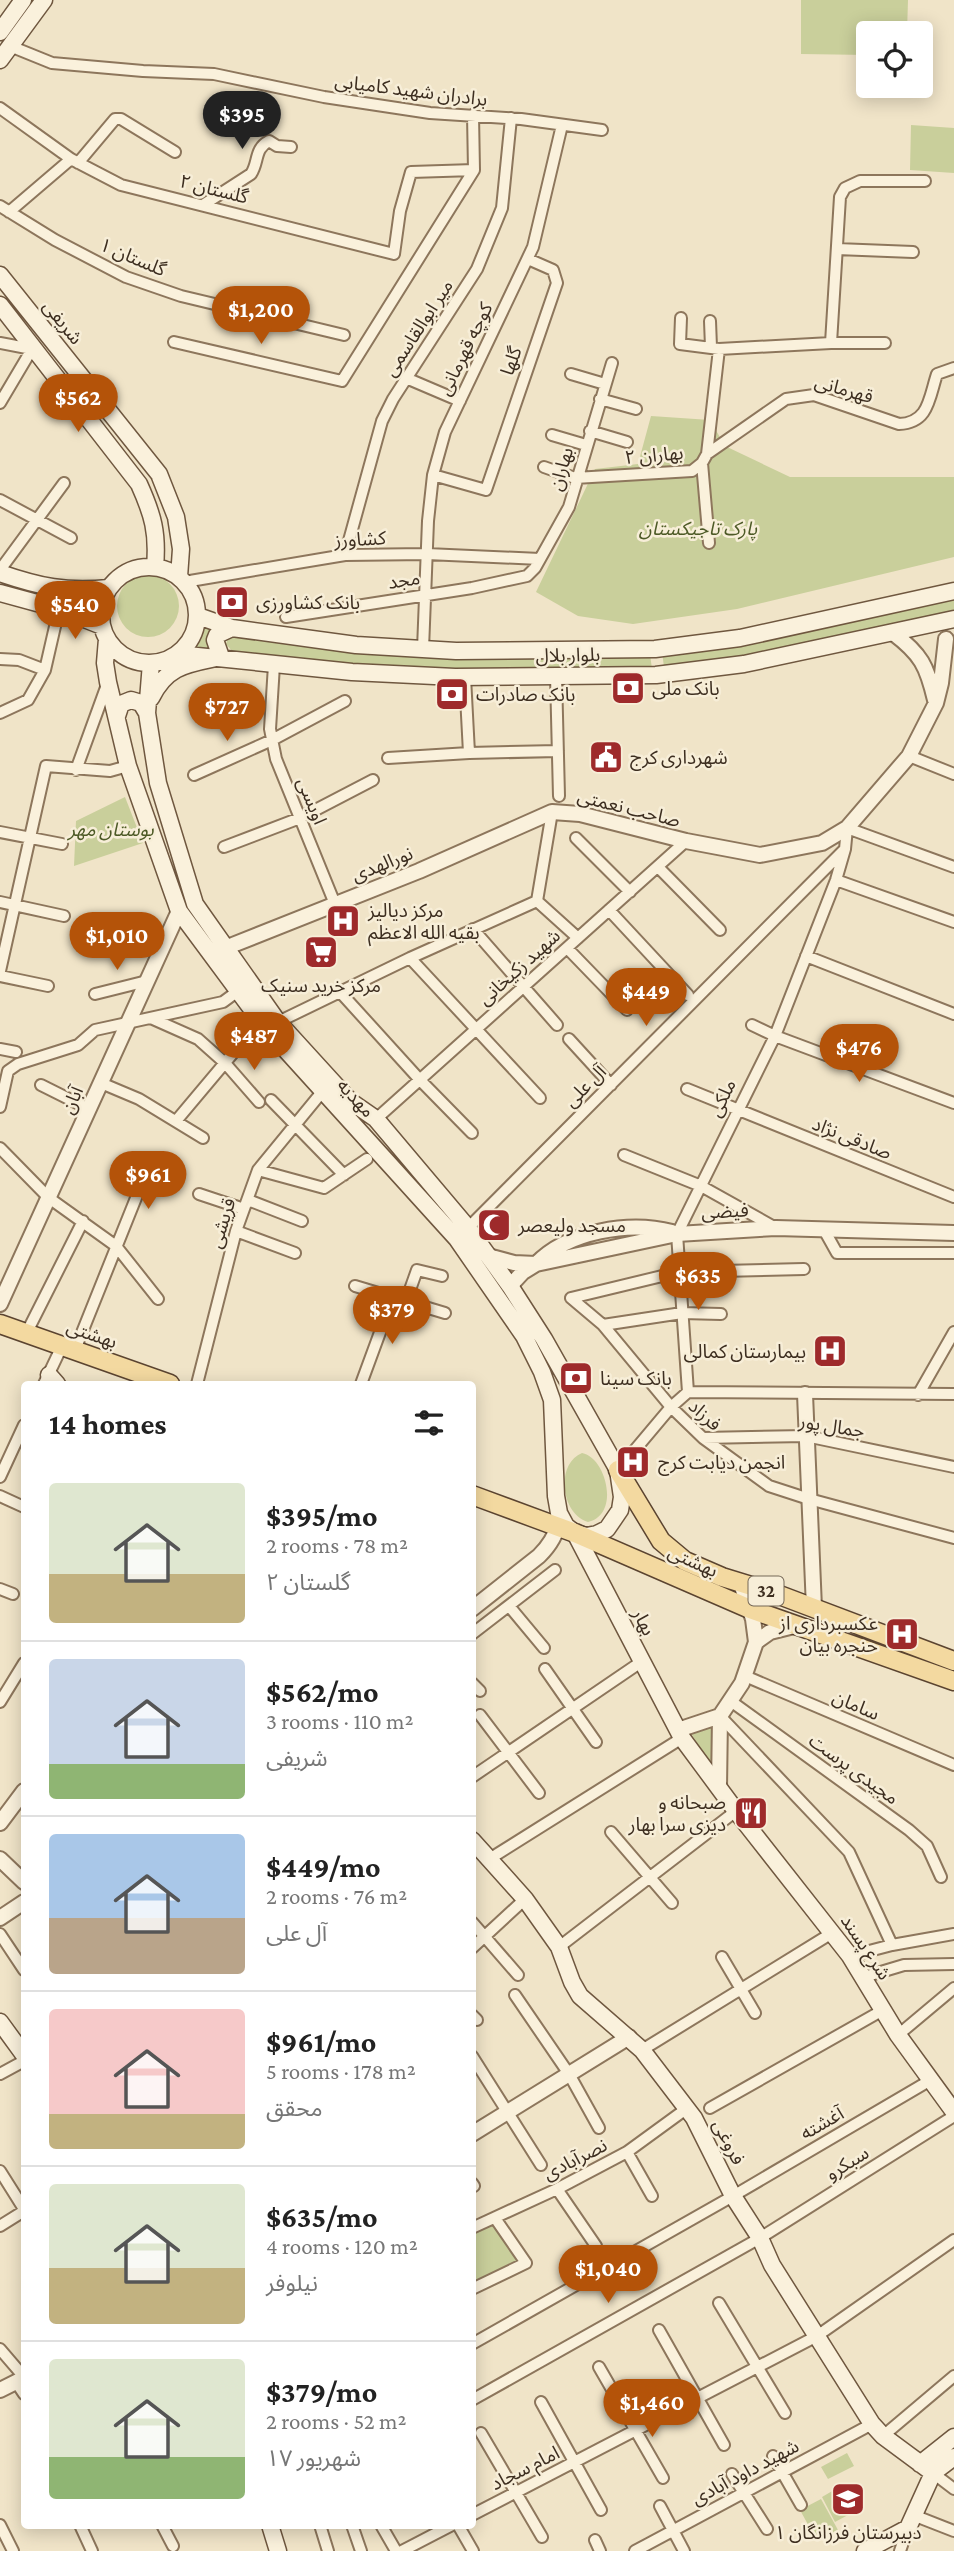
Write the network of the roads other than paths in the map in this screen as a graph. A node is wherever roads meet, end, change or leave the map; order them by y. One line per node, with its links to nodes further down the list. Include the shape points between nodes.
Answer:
1 (23, 0): 3 (main road)
2 (44, 0): 4 (main road)
3 (0, 32)
4 (10, 46): 5 (main road); 7 (street, برادران شهید کامیابی, via 52,63 214,74 324,97)
5 (0, 60)
6 (0, 108): 13 (street, گلستان ۲)
7 (473, 116): 8 (street, برادران شهید کامیابی); 14 (street)
8 (511, 118): 9 (street, برادران شهید کامیابی); 35 (street, میر ابوالقاسمی, via 502,208 477,269)
9 (562, 125): 10 (street, برادران شهید کامیابی); 20 (street, کوچه قهرمانی)
10 (602, 130)
11 (291, 147): 16 (street, via 269,141 261,145 251,174)
12 (175, 152): 13 (street, via 115,119)
13 (75, 161): 16 (street, گلستان ۲, via 121,185); 17 (street)
14 (474, 170): 16 (street, گلستان ۲, via 411,172 394,254); 26 (street, via 342,381)
15 (925, 181): 18 (street, via 860,181 845,188 840,197)
16 (203, 205)
17 (5, 209): 25 (street, گلستان ۱, via 126,277 181,296)
18 (837, 248): 19 (street); 28 (street)
19 (913, 252)
20 (528, 258): 38 (street, کوچه قهرمانی); 47 (street, گلها, via 553,270 557,283 486,490)
21 (0, 275): 60 (main road, شریفی, via 159,474 176,517)
22 (0, 305): 31 (main road, شریفی)
23 (681, 318): 30 (street, via 680,344)
24 (710, 321): 30 (street, بهاران ۲)
25 (344, 335)
26 (174, 342)
27 (0, 343): 31 (street)
28 (831, 343): 29 (street); 30 (street)
29 (885, 343)
30 (715, 348): 45 (street, بهاران ۲)
31 (32, 349): 39 (street); 57 (main road, شریفی, via 139,484 152,513)
32 (612, 363): 36 (street, بهاران)
33 (954, 368): 45 (street, قهرمانی, via 937,374 923,415 913,424 899,425 814,395 801,396 786,399)
34 (570, 374): 36 (street)
35 (406, 379): 38 (street); 55 (street, میر ابوالقاسمی, via 382,421)
36 (605, 384): 37 (street, بهاران)
37 (600, 399): 40 (street); 41 (street, بهاران)
38 (460, 401): 47 (street, کوچه قهرمانی)
39 (0, 403)
40 (636, 409)
41 (590, 431): 43 (street); 44 (street, بهاران)
42 (552, 435): 44 (street)
43 (627, 442)
44 (586, 445): 48 (street, بهاران)
45 (704, 459): 48 (street, بهاران ۲, via 692,471); 53 (street)
46 (544, 467): 48 (street)
47 (433, 475): 54 (street, کوچه قهرمانی)
48 (575, 478): 56 (street, بهاران, via 569,507)
49 (64, 483): 51 (street)
50 (1, 500): 51 (street)
51 (36, 519): 52 (street); 58 (street)
52 (71, 538)
53 (709, 543)
54 (427, 554): 55 (street, کشاورز); 56 (street, کشاورز); 64 (street, کوچه قهرمانی)
55 (345, 555): 60 (street, کشاورز)
56 (540, 559): 59 (street, بهاران)
57 (155, 567): 60 (main road); 61 (main road, via 129,572)
58 (0, 571): 61 (main road, via 33,584 75,591)
59 (527, 576): 64 (street, مجد)
60 (182, 580): 66 (main road, via 194,598)
61 (109, 589): 70 (main road, via 101,613)
62 (952, 591): 68 (main road, via 946,595 945,605); 73 (main road, بلوار بلال, via 740,638 655,649)
63 (0, 593): 65 (main road)
64 (425, 595): 67 (street, مجد); 73 (street)
65 (59, 609): 70 (main road); 77 (main road, via 89,628); 80 (street)
66 (198, 616): 69 (main road, بلوار بلال); 74 (main road, via 192,637)
67 (286, 617)
68 (954, 618): 71 (main road, بلوار بلال)
69 (232, 628): 73 (main road, بلوار بلال); 75 (main road, via 217,635)
70 (105, 632): 77 (main road, مهدیه); 78 (main road, via 125,657)
71 (893, 633): 81 (main road, بلوار بلال, via 744,664 656,675); 86 (street, via 928,669)
72 (950, 638): 84 (street)
73 (423, 649)
74 (178, 654): 75 (main road, بلوار بلال); 78 (main road)
75 (221, 657): 79 (main road, بلوار بلال); 87 (main road, via 164,676)
76 (0, 659): 80 (street, via 19,660)
77 (105, 663): 83 (main road, مهدیه)
78 (151, 663): 87 (main road, مهدیه)
79 (274, 665): 82 (main road, بلوار بلال); 90 (street, اویسی)
80 (45, 670): 88 (street, via 27,700)
81 (556, 676): 82 (main road, بلوار بلال); 91 (street)
82 (465, 677): 92 (street)
83 (108, 682): 89 (main road, مهدیه); 96 (street)
84 (947, 685): 86 (street)
85 (345, 701): 90 (street)
86 (936, 703): 93 (street)
87 (148, 708): 89 (main road, via 131,700 121,704); 126 (main road, مهدیه, via 158,783 195,904)
88 (0, 713)
89 (117, 716): 95 (main road, مهدیه)
90 (272, 740): 98 (street); 102 (street, اویسی)
91 (558, 751): 92 (street); 100 (street)
92 (469, 753): 94 (street)
93 (909, 756): 97 (street); 103 (street)
94 (388, 758)
95 (128, 766): 96 (street, via 110,771); 120 (main road, مهدیه)
96 (76, 770): 105 (street, via 46,766)
97 (954, 774)
98 (194, 775)
99 (373, 780): 102 (street)
100 (559, 796)
101 (552, 812): 107 (street, صاحب نعمتی, via 580,814); 115 (street, صاحب نعمتی); 117 (street, نورالهدی)
102 (300, 818): 109 (street); 117 (street, اویسی)
103 (851, 825): 107 (street, صاحب نعمتی, via 822,843 760,855); 110 (street, ملکی); 112 (street)
104 (0, 832): 105 (street)
105 (30, 838): 108 (street); 118 (street)
106 (576, 838): 114 (street)
107 (686, 842): 111 (street, شهید زکیخانی)
108 (62, 844)
109 (224, 847)
110 (845, 849): 113 (street, ملکی); 155 (street, آل علی)
111 (658, 867): 114 (street, شهید زکیخانی); 124 (street)
112 (954, 867)
113 (836, 880): 122 (street); 128 (street, ملکی)
114 (630, 892): 119 (street, شهید زکیخانی)
115 (537, 901): 123 (street); 125 (street)
116 (0, 902): 118 (street)
117 (335, 904): 126 (street, نورالهدی)
118 (15, 905): 121 (street); 130 (street)
119 (610, 910): 125 (street, شهید زکیخانی); 137 (street)
120 (179, 911): 131 (street, آبان); 134 (main road, مهدیه)
121 (64, 916)
122 (954, 922)
123 (473, 929): 129 (street); 133 (street)
124 (720, 930)
125 (578, 938): 127 (street, شهید زکیخانی)
126 (225, 948): 142 (main road, مهدیه)
127 (567, 948): 133 (street, شهید زکیخانی); 138 (street)
128 (806, 956): 139 (street); 147 (street, ملکی)
129 (410, 958): 135 (street); 146 (street)
130 (0, 973): 132 (street)
131 (147, 981): 136 (street); 143 (street, آبان)
132 (48, 986)
133 (523, 987): 145 (street); 146 (street, شهید زکیخانی)
134 (238, 991): 140 (street, via 223,1002); 141 (main road, مهدیه)
135 (341, 993): 142 (street); 152 (street)
136 (95, 994)
137 (688, 995)
138 (627, 1010)
139 (954, 1014)
140 (152, 1018): 143 (street); 151 (street, via 198,1039)
141 (260, 1021): 151 (street); 157 (main road, مهدیه)
142 (278, 1022): 163 (main road, مهدیه, via 350,1101)
143 (128, 1023): 153 (street, آبان); 160 (street, via 95,1030 78,1045 18,1064 8,1071)
144 (752, 1024): 147 (street)
145 (557, 1025)
146 (477, 1028): 152 (street, شهید زکیخانی); 158 (street)
147 (775, 1036): 159 (street); 162 (street, ملکی)
148 (569, 1039): 155 (street)
149 (0, 1049): 150 (street)
150 (16, 1052)
151 (225, 1063): 164 (street); 165 (street)
152 (419, 1080): 163 (street, شهید زکیخانی); 166 (street)
153 (101, 1083): 161 (street, آبان); 164 (street)
154 (41, 1085): 161 (street)
155 (611, 1085): 181 (street, آل علی)
156 (687, 1089): 162 (street, صادقی نژاد)
157 (322, 1092): 165 (street, قریشی); 229 (main road, مهدیه, via 457,1239 524,1336 552,1399 556,1496)
158 (540, 1098)
159 (954, 1103)
160 (0, 1107)
161 (89, 1109): 177 (street, آبان)
162 (737, 1111): 174 (street, ملکی); 176 (street, صادقی نژاد)
163 (376, 1119): 181 (main road, مهدیه)
164 (176, 1121): 167 (street)
165 (295, 1126): 172 (street, قریشی); 173 (street)
166 (472, 1133)
167 (203, 1138)
168 (0, 1148): 177 (street)
169 (624, 1154): 174 (street)
170 (367, 1159): 173 (street)
171 (150, 1163): 187 (street)
172 (258, 1170): 173 (street, via 324,1188); 178 (street, قریشی)
173 (344, 1175)
174 (701, 1186): 182 (street); 186 (street, ملکی)
175 (199, 1194): 178 (street)
176 (954, 1197)
177 (49, 1198): 179 (street); 200 (street, آبان)
178 (246, 1204): 180 (street); 184 (street, قریشی)
179 (83, 1221): 187 (street); 206 (street)
180 (302, 1221)
181 (468, 1228): 190 (main road, مهدیه)
182 (776, 1228): 183 (street, فیضی); 186 (street, فیضی)
183 (823, 1228): 185 (street, فیضی); 189 (street, via 837,1253)
184 (236, 1231): 188 (street); 211 (street, قریشی)
185 (954, 1233)
186 (677, 1234): 191 (street, فیضی, via 654,1227 594,1233 559,1247); 193 (street)
187 (116, 1246): 198 (street); 208 (street)
188 (295, 1253)
189 (954, 1253)
190 (488, 1256): 191 (street); 196 (main road, مهدیه)
191 (536, 1264): 196 (street)
192 (804, 1269): 193 (street)
193 (680, 1272): 202 (street); 205 (street, فرزاد, via 571,1298)
194 (442, 1276): 199 (street, via 417,1270)
195 (355, 1286): 197 (street)
196 (510, 1286): 223 (main road, مهدیه)
197 (393, 1297): 199 (street); 212 (street)
198 (158, 1298)
199 (406, 1301): 201 (street)
200 (0, 1304)
201 (445, 1313)
202 (682, 1313): 203 (street); 205 (street); 213 (street)
203 (721, 1314)
204 (0, 1324): 206 (main road, بهشتی)
205 (603, 1325): 217 (street, فرزاد)
206 (26, 1334): 208 (main road, بهشتی)
207 (953, 1336): 216 (street)
208 (68, 1348): 209 (street); 210 (main road, بهشتی)
209 (50, 1381)
210 (162, 1381)
211 (198, 1381)
212 (362, 1381)
213 (688, 1392): 214 (street); 217 (street)
214 (805, 1394): 216 (street); 219 (street)
215 (954, 1394): 216 (street)
216 (918, 1395)
217 (671, 1407): 220 (street, فرزاد); 223 (street)
218 (21, 1429): 221 (street)
219 (806, 1436): 220 (street, جمال پور); 222 (street, جمال پور); 227 (street)
220 (703, 1438): 227 (street, فرزاد, via 769,1486)
221 (5, 1453): 224 (street)
222 (954, 1467)
223 (618, 1470): 229 (main road, via 620,1510 607,1529 586,1536); 232 (main road, بهشتى / 32, via 669,1549 685,1561)
224 (0, 1477)
225 (0, 1496): 228 (street)
226 (476, 1496): 229 (main road)
227 (809, 1499): 230 (street, فرزاد); 237 (street)
228 (21, 1506)
229 (564, 1525): 235 (street, via 539,1556); 238 (main road, بهشتى / 32); 244 (main road, بهار)
230 (954, 1538)
231 (555, 1570): 236 (street)
232 (741, 1584): 237 (main road, بهشتى / 32); 238 (street)
233 (0, 1588): 234 (street)
234 (13, 1594)
235 (476, 1606)
236 (509, 1606): 240 (street); 242 (street)
237 (814, 1608): 243 (main road, بهشتى / 32)
238 (750, 1609): 239 (main road, بهشتى / 32); 241 (street)
239 (794, 1626): 241 (street, via 770,1632); 248 (main road, بهشتى / 32)
240 (476, 1631)
241 (756, 1642): 247 (street)
242 (544, 1648)
243 (954, 1661)
244 (641, 1662): 251 (street); 254 (main road, بهار)
245 (21, 1668): 249 (street)
246 (545, 1670): 251 (street)
247 (745, 1676): 250 (street); 257 (street, سامان)
248 (954, 1681)
249 (0, 1702)
250 (732, 1702): 253 (street); 269 (street, مجیدی پرست, via 909,1830 927,1846)
251 (572, 1709): 255 (street); 256 (street)
252 (480, 1715): 256 (street)
253 (720, 1716): 254 (street); 259 (street); 281 (street, شرع پسند, via 849,1852)
254 (680, 1734): 259 (main road, بهار); 266 (street)
255 (596, 1742)
256 (509, 1753): 258 (street); 260 (street)
257 (954, 1765)
258 (476, 1774)
259 (719, 1788): 262 (main road, بهار)
260 (540, 1793)
261 (21, 1795): 263 (street)
262 (736, 1811): 268 (street); 276 (main road, شرع پسند)
263 (0, 1823)
264 (611, 1832): 268 (street)
265 (476, 1844): 266 (main road, فروغی)
266 (491, 1858): 271 (main road, فروغی)
267 (0, 1859): 270 (street)
268 (649, 1877): 272 (street); 282 (street)
269 (941, 1877)
270 (21, 1879)
271 (525, 1899): 279 (street); 282 (main road, فروغی)
272 (672, 1903)
273 (21, 1906): 274 (street)
274 (0, 1918)
275 (476, 1926): 279 (street)
276 (832, 1933): 283 (main road, شرع پسند); 290 (street)
277 (0, 1934): 286 (street)
278 (954, 1934): 281 (street)
279 (486, 1936): 280 (street); 287 (street)
280 (476, 1945)
281 (892, 1945): 283 (street)
282 (559, 1947): 296 (main road, فروغی, via 580,1996)
283 (850, 1956): 288 (main road, شرع پسند)
284 (722, 1957): 290 (street)
285 (954, 1964): 288 (street, via 904,1965)
286 (21, 1966)
287 (518, 1975)
288 (864, 1977): 292 (main road, شرع پسند)
289 (954, 1988): 295 (street)
290 (741, 1989): 293 (street); 297 (street)
291 (515, 1996): 302 (street)
292 (883, 2010): 295 (main road, شرع پسند); 304 (street)
293 (755, 2013)
294 (0, 2022): 298 (main road)
295 (898, 2035): 303 (main road, شرع پسند)
296 (629, 2037): 297 (main road, فروغی); 302 (street)
297 (642, 2050): 305 (main road, فروغی)
298 (21, 2051)
299 (21, 2062): 301 (street)
300 (476, 2062): 306 (street)
301 (0, 2074)
302 (569, 2074): 306 (street); 308 (street)
303 (929, 2081): 307 (main road, شرع پسند); 315 (street, آغشته)
304 (710, 2108)
305 (687, 2109): 310 (street, نصرآبادی); 315 (main road, فروغی)
306 (508, 2112): 309 (street); 311 (street)
307 (954, 2114): 321 (street, سبکرو)
308 (599, 2128)
309 (476, 2132)
310 (627, 2152): 313 (street, نصرآبادی); 314 (street)
311 (541, 2165)
312 (0, 2171): 316 (street)
313 (557, 2189): 318 (street, نصرآبادی); 323 (street)
314 (652, 2196)
315 (733, 2196): 321 (main road, فروغی); 328 (street, آغشته)
316 (21, 2205)
317 (21, 2212): 319 (street)
318 (495, 2218): 320 (street, نصرآبادی); 324 (street, via 526,2263)
319 (0, 2226)
320 (476, 2226)
321 (760, 2238): 327 (main road, فروغی, via 788,2294); 336 (street, سبکرو)
322 (954, 2240): 327 (street, امام سجاد)
323 (596, 2246)
324 (476, 2287)
325 (719, 2303): 331 (street)
326 (659, 2330): 337 (street)
327 (817, 2336): 331 (street, امام سجاد); 340 (main road, فروغی)
328 (476, 2342)
329 (0, 2349): 333 (street)
330 (599, 2367): 341 (street)
331 (756, 2368): 337 (street, امام سجاد); 339 (street)
332 (954, 2376): 340 (street, شهید داود آبادی)
333 (21, 2381)
334 (21, 2383): 335 (street)
335 (0, 2390)
336 (476, 2398)
337 (698, 2398): 341 (street, امام سجاد); 344 (street)
338 (541, 2402): 347 (street)
339 (785, 2413)
340 (878, 2430): 348 (main road, فروغی); 349 (street, شهید داود آبادی)
341 (635, 2431): 347 (street, امام سجاد); 351 (street)
342 (481, 2433): 353 (street)
343 (954, 2437): 348 (main road)
344 (724, 2445)
345 (773, 2456): 349 (street)
346 (954, 2456): 348 (main road)
347 (574, 2462): 353 (street, امام سجاد); 357 (street)
348 (927, 2468): 352 (street); 359 (main road)
349 (783, 2472): 354 (street, شهید داود آبادی); 355 (street)
350 (732, 2474): 354 (street)
351 (663, 2478)
352 (954, 2489)
353 (515, 2493): 358 (street, امام سجاد); 372 (street)
354 (742, 2494): 369 (street); 370 (street, شهید داود آبادی)
355 (801, 2505)
356 (660, 2506): 370 (street)
357 (601, 2510)
358 (476, 2513)
359 (911, 2521): 371 (street); 386 (main road); 387 (street)
360 (0, 2525): 375 (street)
361 (82, 2529): 376 (street)
362 (164, 2529): 374 (street)
363 (271, 2529): 377 (main road)
364 (321, 2529): 378 (street)
365 (353, 2529): 379 (street)
366 (383, 2529): 380 (street)
367 (444, 2529): 381 (street)
368 (460, 2529): 382 (street)
369 (767, 2529)
370 (673, 2531): 384 (street, شهید داود آبادی); 385 (street)
371 (954, 2531)
372 (542, 2537)
373 (595, 2540): 383 (street)
374 (173, 2546)
375 (13, 2551)
376 (92, 2551)
377 (278, 2551)
378 (328, 2551)
379 (361, 2551)
380 (396, 2551)
381 (402, 2551)
382 (474, 2551)
383 (600, 2551)
384 (635, 2551)
385 (684, 2551)
386 (865, 2551)
387 (900, 2551)

